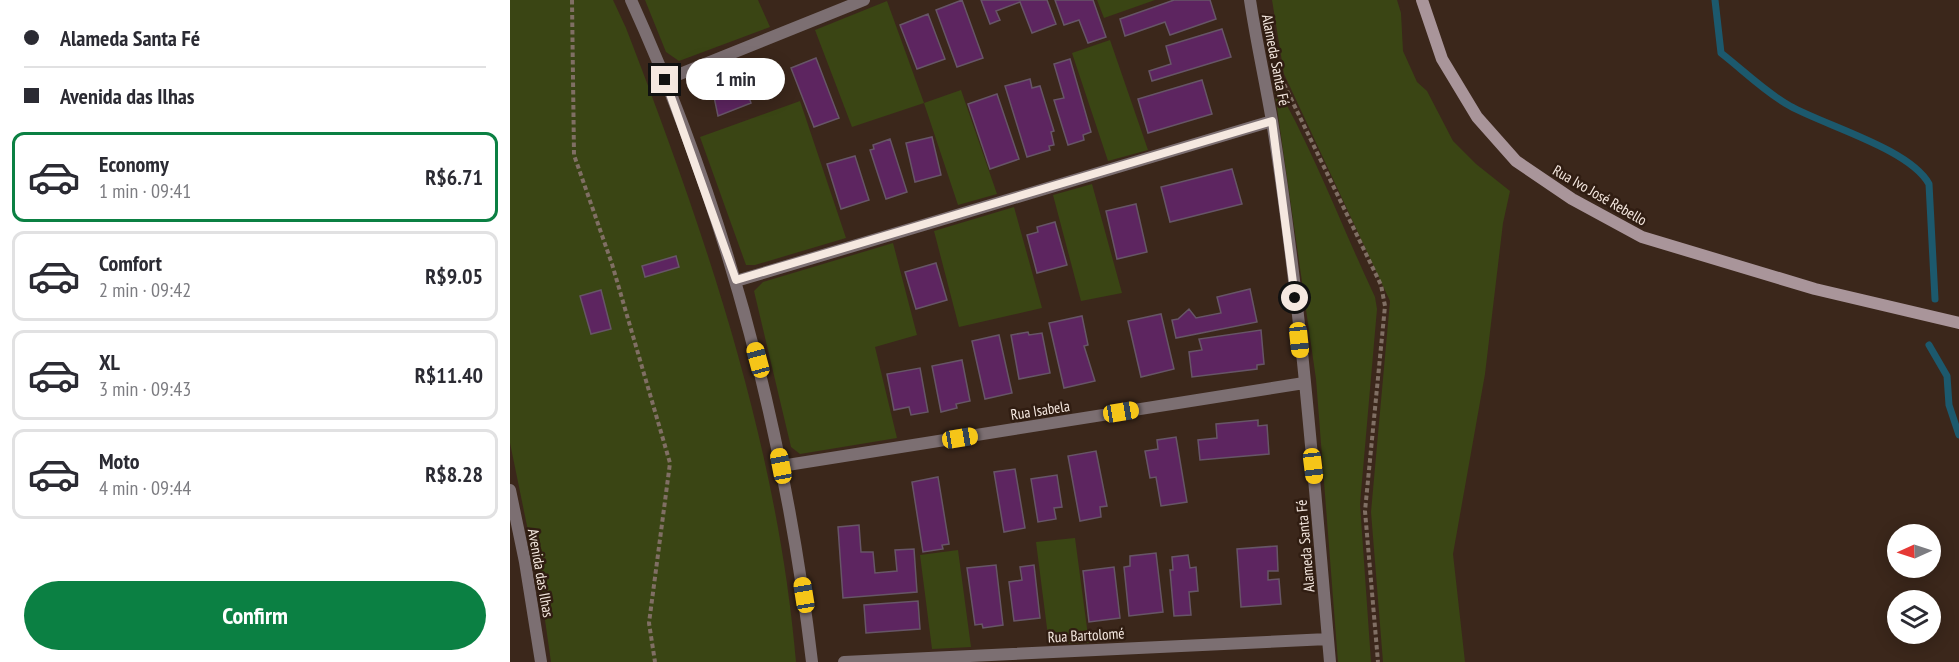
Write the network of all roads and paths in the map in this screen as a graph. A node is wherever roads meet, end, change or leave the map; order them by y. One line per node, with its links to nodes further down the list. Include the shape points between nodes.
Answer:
1 (572, 0): 16 (path, via 574,155 612,264 670,463 650,622)
2 (631, 0): 7 (street)
3 (864, 0): 7 (street)
4 (1250, 0): 8 (street, Alameda Santa Fé)
5 (1422, 0): 10 (street, Rua Ivo José Rebello, via 1442,59 1477,117 1516,161 1572,199 1642,237 1815,289)
6 (1279, 74): 20 (path, via 1381,285 1385,306 1365,511)
7 (665, 80): 9 (street)
8 (1272, 121): 9 (street); 11 (street, Alameda Santa Fé)
9 (736, 280): 12 (street)
10 (1959, 323)
11 (1304, 383): 12 (street, Rua Isabela); 14 (street, Alameda Santa Fé)
12 (781, 466): 17 (street)
13 (510, 490): 15 (street, Avenida das Ilhas)
14 (1328, 639): 18 (street, Rua Bartolomé); 19 (street, Alameda Santa Fé)
15 (541, 662)
16 (655, 662)
17 (812, 662)
18 (844, 662)
19 (1330, 662)
20 (1378, 662)

